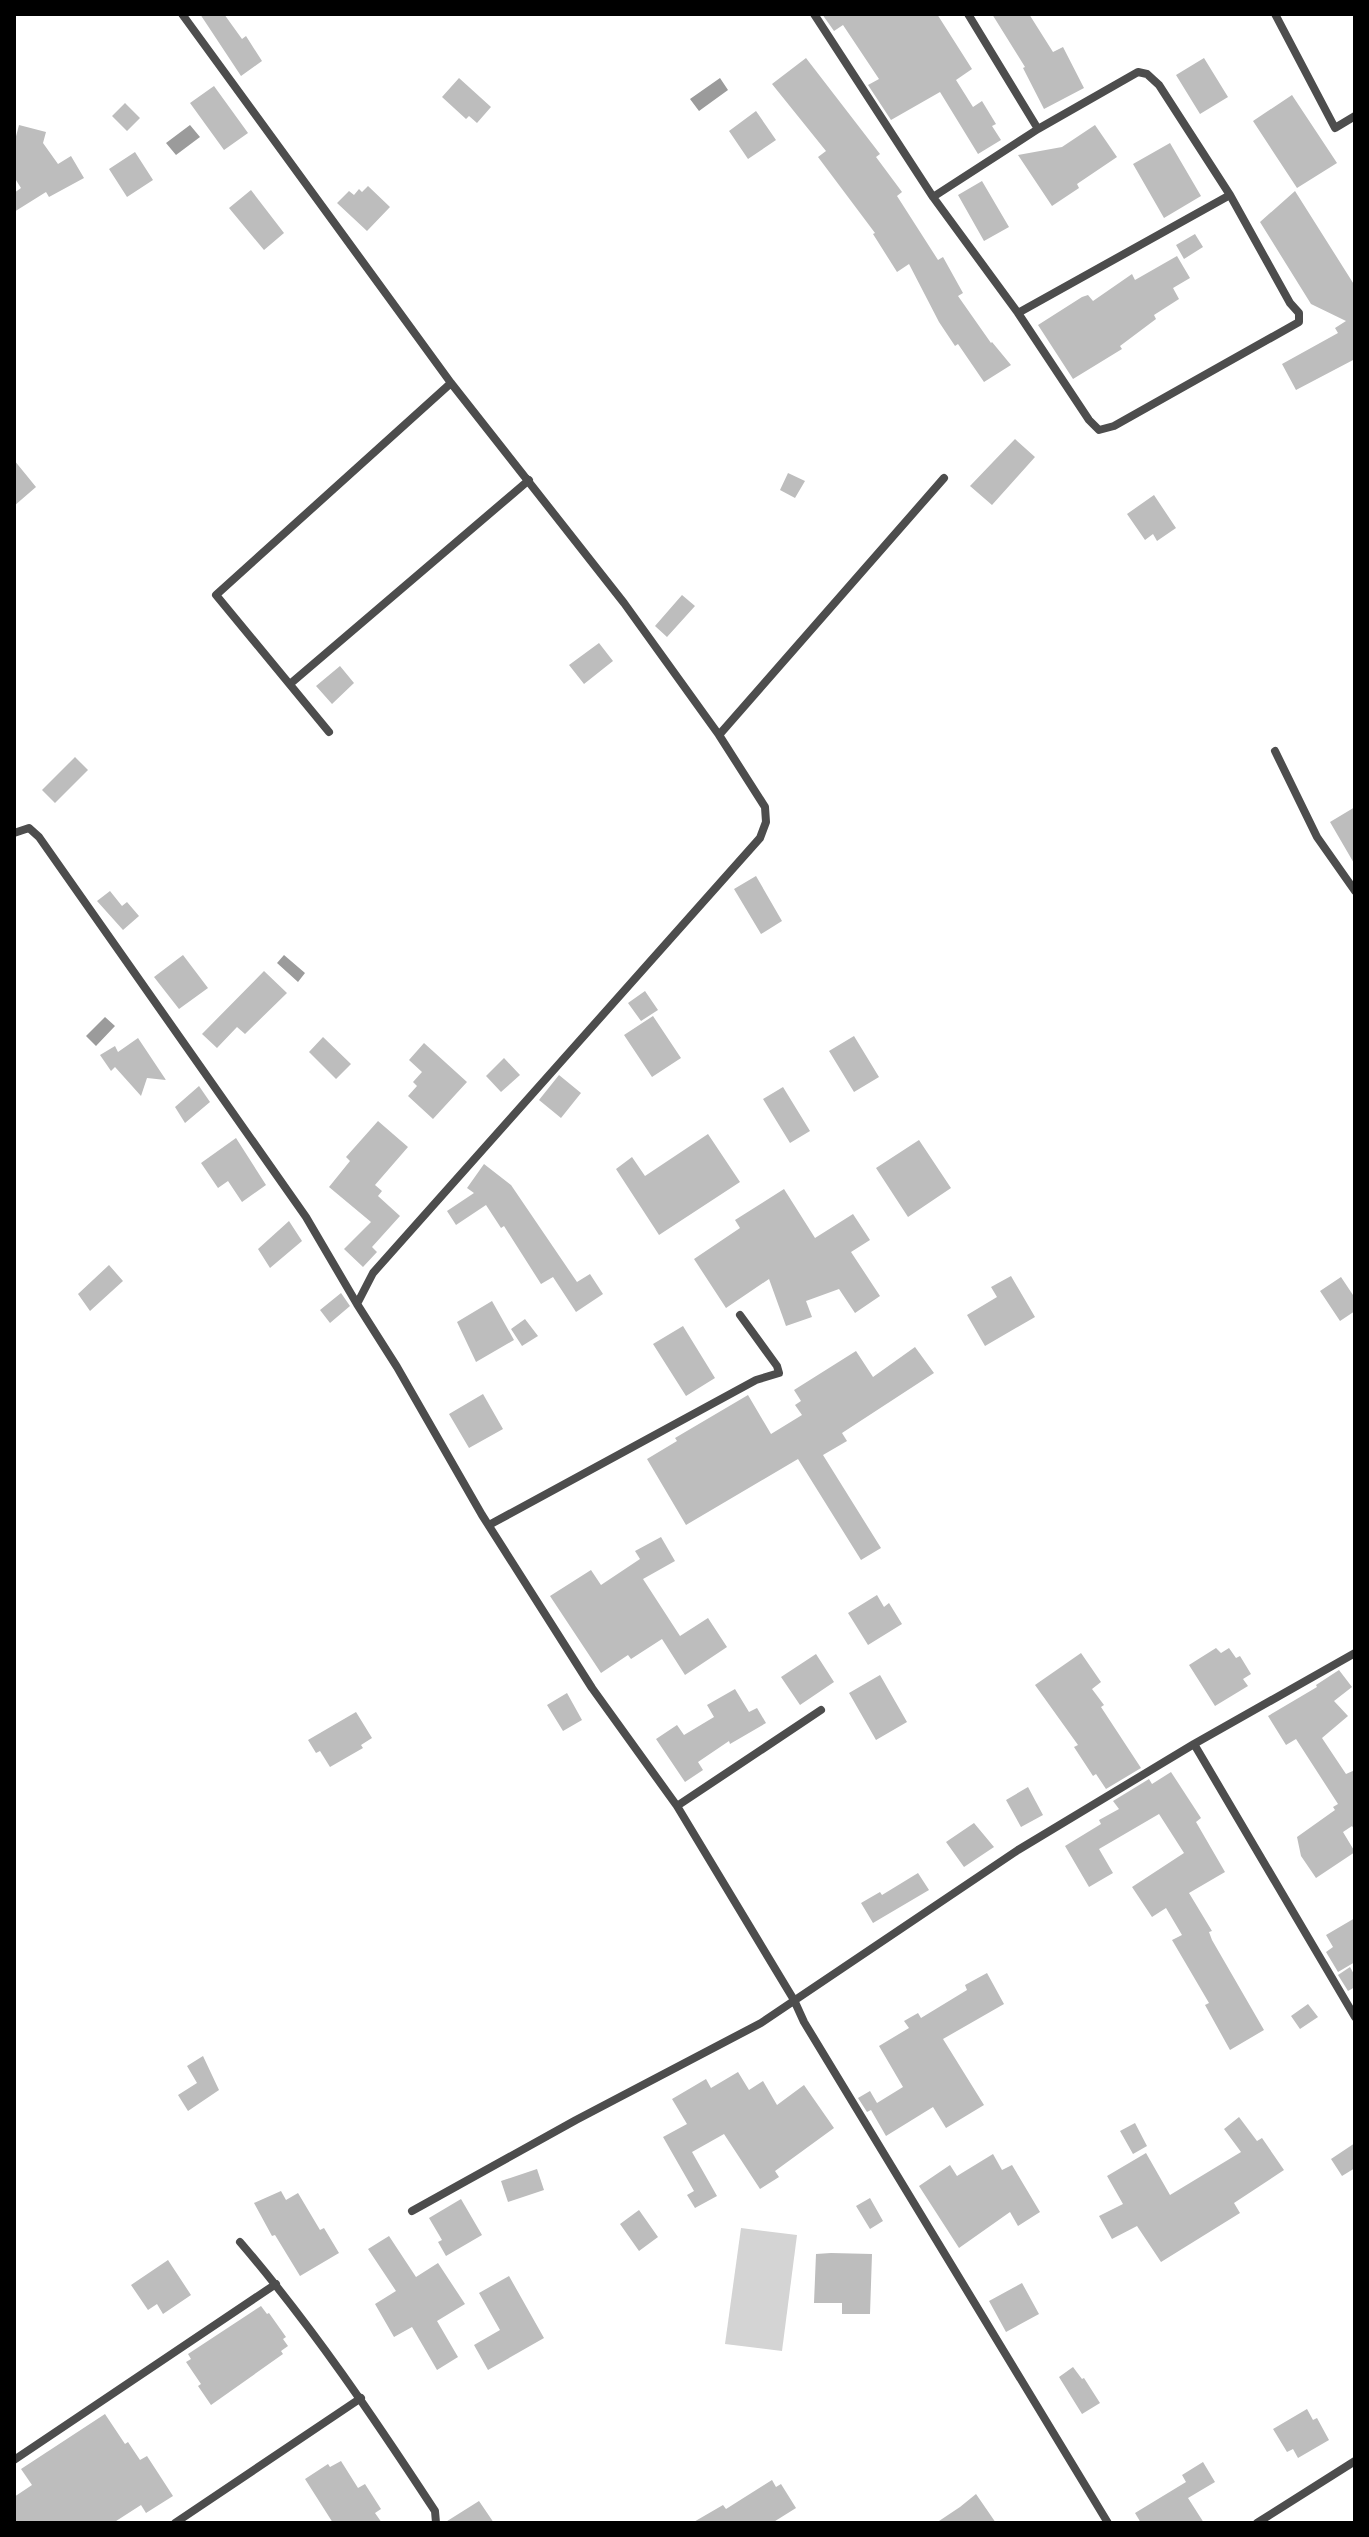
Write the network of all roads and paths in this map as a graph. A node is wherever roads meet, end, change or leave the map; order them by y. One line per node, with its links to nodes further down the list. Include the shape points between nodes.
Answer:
1 (182, 14): 10 (street)
2 (814, 14): 8 (street)
3 (968, 14): 6 (street)
4 (1275, 14): 5 (street, via 1335,128)
5 (1355, 116)
6 (1038, 129): 7 (street, via 1138,72 1147,74); 8 (street)
7 (1230, 195): 9 (street); 9 (street, via 1299,313 1299,322 1114,426 1099,430 1089,420)
8 (933, 197): 9 (street)
9 (1018, 313)
10 (451, 383): 12 (street); 13 (street, via 216,595)
11 (944, 478): 15 (street)
12 (529, 480): 13 (street); 15 (street)
13 (290, 684): 14 (street)
14 (329, 732)
15 (719, 735): 19 (street, via 765,807 760,838 373,1273)
16 (1275, 751): 18 (street, via 1317,837)
17 (14, 833): 19 (street, via 29,828 39,837 306,1217)
18 (1355, 891)
19 (357, 1304): 21 (street)
20 (740, 1315): 21 (street, via 779,1373 756,1380)
21 (489, 1525): 25 (street, via 592,1688)
22 (1355, 1653): 24 (street)
23 (821, 1710): 25 (street)
24 (1194, 1744): 27 (street, via 1018,1850); 29 (street)
25 (677, 1806): 26 (street)
26 (784, 1983): 27 (street); 28 (street)
27 (794, 2000): 28 (street); 38 (street)
28 (781, 2009): 30 (street)
29 (1355, 2017)
30 (412, 2211)
31 (240, 2242): 32 (street)
32 (276, 2284): 33 (street); 34 (street)
33 (361, 2398): 36 (street); 37 (street, via 435,2511)
34 (14, 2460)
35 (1355, 2461): 39 (street)
36 (175, 2523)
37 (436, 2523)
38 (1108, 2523)
39 (1257, 2523)

